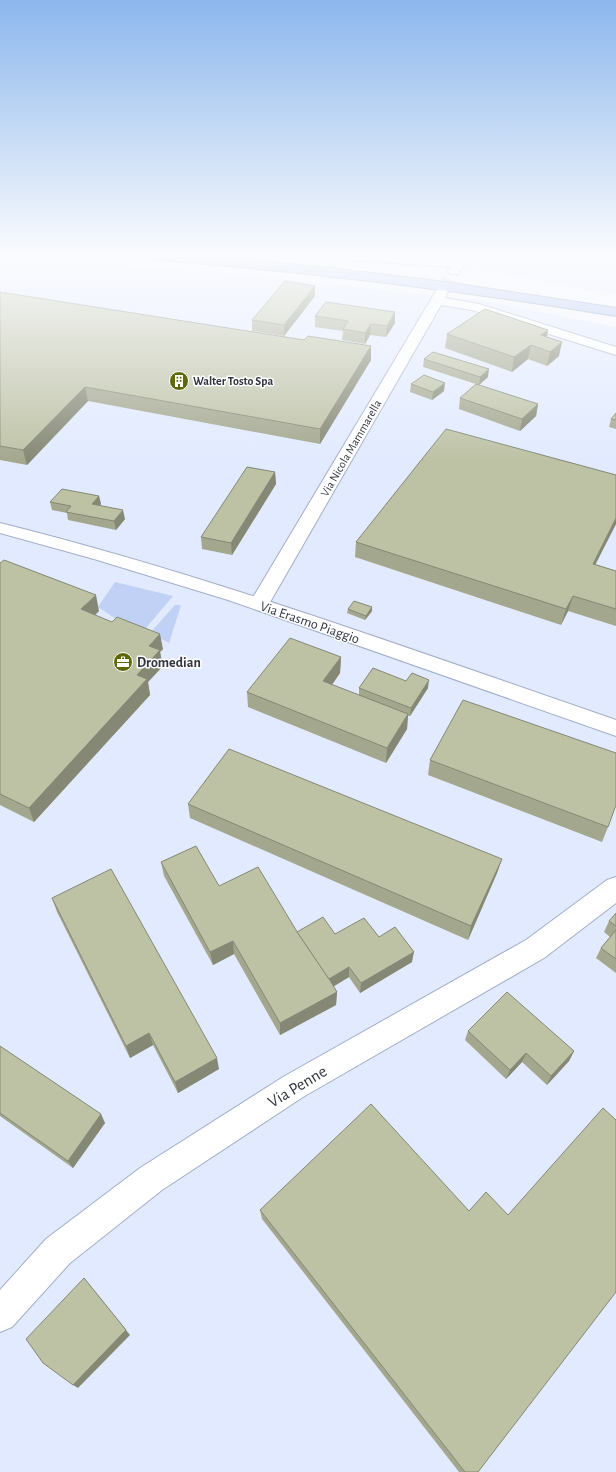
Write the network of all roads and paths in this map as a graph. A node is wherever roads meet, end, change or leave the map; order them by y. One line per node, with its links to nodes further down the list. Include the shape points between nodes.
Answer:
1 (422, 325): 5 (street, Via Nicola Mammarella)
2 (531, 325): 3 (street, Via Nicola Mammarella)
3 (616, 351)
4 (0, 528): 5 (street, Via Erasmo Piaggio, via 100,555)
5 (259, 604): 6 (street, Via Erasmo Piaggio)
6 (616, 728)
7 (616, 888): 8 (street, Via Penne, via 535,949 293,1087 151,1179 58,1251)
8 (0, 1315)

